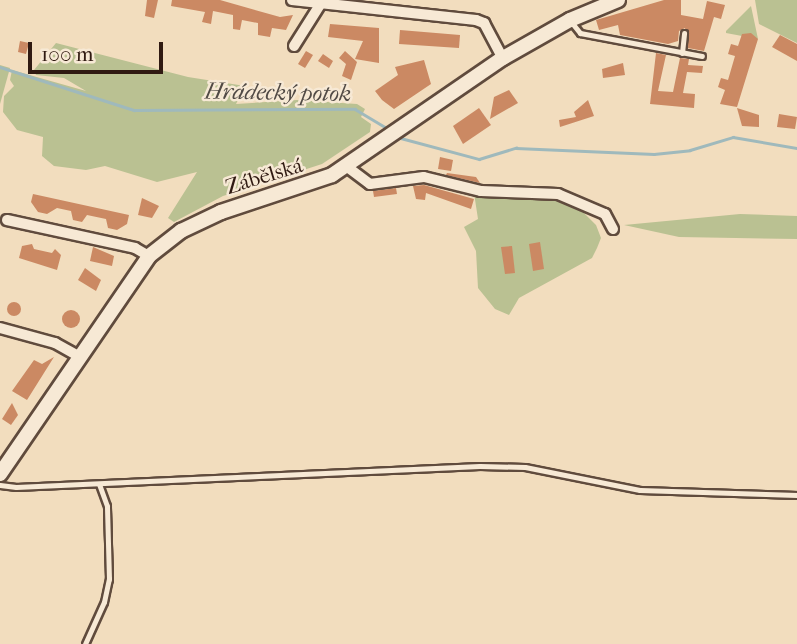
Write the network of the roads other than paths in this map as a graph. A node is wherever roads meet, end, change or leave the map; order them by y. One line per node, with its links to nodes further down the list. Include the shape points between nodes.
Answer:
1 (292, 0): 3 (street)
2 (618, 0): 4 (main road, Zábělská)
3 (322, 3): 6 (street); 9 (street, via 477,20 484,23)
4 (570, 20): 7 (lane, via 580,33); 9 (main road, Zábělská)
5 (684, 33): 7 (lane)
6 (294, 46)
7 (682, 52): 8 (lane)
8 (702, 57)
9 (503, 58): 10 (main road, Zábělská)
10 (346, 166): 12 (street, via 370,184 425,177 481,191 558,194 605,214); 13 (main road, Zábělská, via 291,191 221,212 181,231)
11 (7, 220): 13 (street, via 135,248)
12 (613, 229)
13 (149, 256): 15 (main road, Zábělská)
14 (0, 328): 15 (street, via 55,343)
15 (80, 358): 16 (main road, Zábělská)
16 (0, 474)
17 (99, 484): 18 (lane); 19 (lane, via 480,466 525,467 640,490); 20 (lane, via 107,506 109,579)
18 (0, 485)
19 (797, 495)
20 (85, 644)

